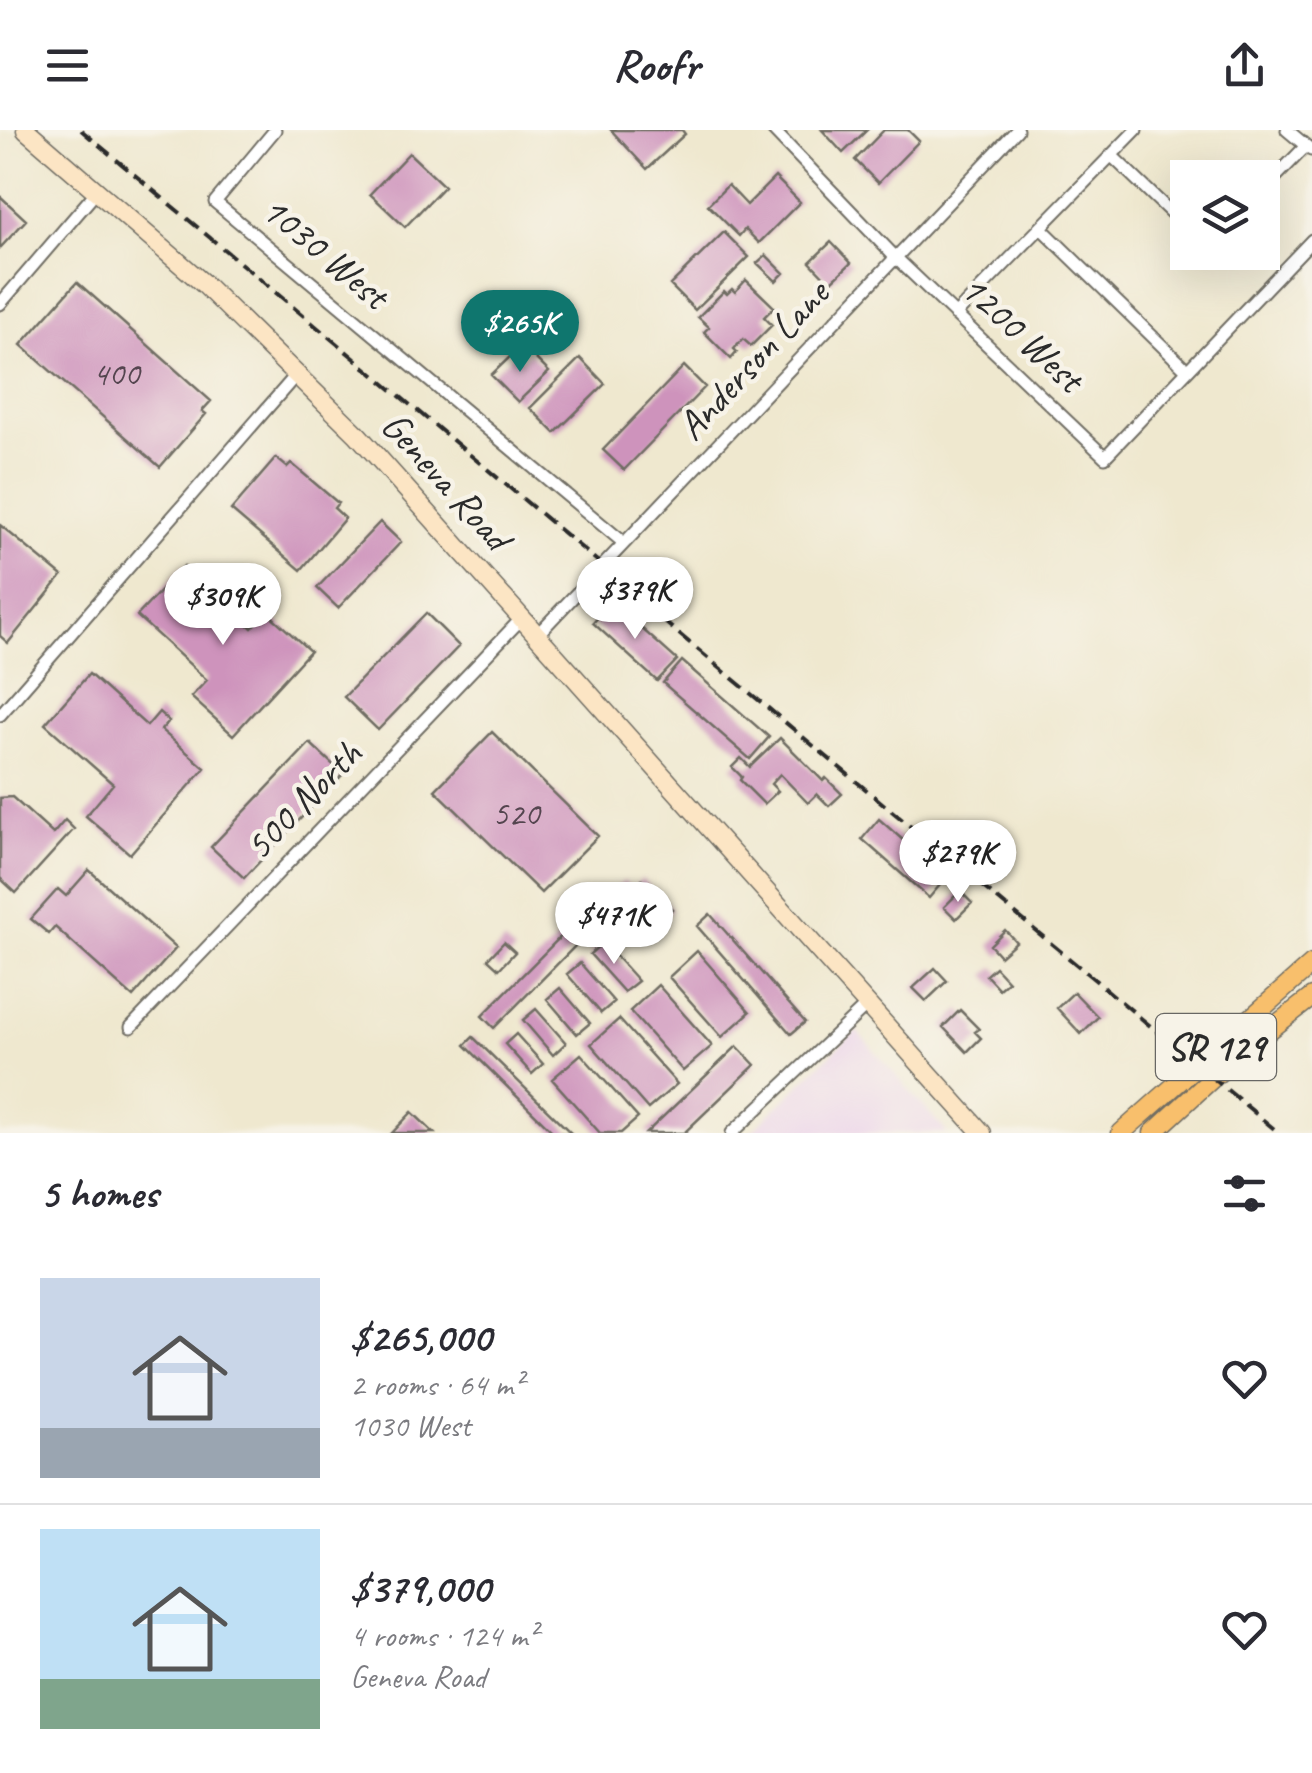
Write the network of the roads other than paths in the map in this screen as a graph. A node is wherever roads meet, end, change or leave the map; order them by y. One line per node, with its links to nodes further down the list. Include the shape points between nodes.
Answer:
1 (26, 130): 10 (main road, Geneva Road)
2 (275, 130): 19 (street, 1030 West, via 215,202)
3 (773, 130): 14 (street, 1200 West)
4 (1017, 130): 14 (street, Anderson Lane)
5 (1136, 130): 8 (street)
6 (1287, 130): 7 (street)
7 (1309, 148): 9 (street)
8 (1112, 156): 11 (street); 12 (street)
9 (1280, 175)
10 (97, 190): 15 (street); 18 (main road, Geneva Road)
11 (1170, 211)
12 (1042, 230): 16 (street); 17 (street)
13 (1312, 240): 17 (street)
14 (894, 257): 16 (street, 1200 West); 19 (street, Anderson Lane)
15 (0, 304)
16 (955, 315): 17 (street, 1200 West, via 1105,456)
17 (1187, 370)
18 (297, 374): 20 (main road, Geneva Road); 22 (street)
19 (624, 543): 21 (street, Anderson Lane)
20 (522, 618): 21 (main road, Geneva Road); 26 (street, 500 North)
21 (537, 635): 25 (main road, Geneva Road)
22 (0, 715)
23 (1312, 964): 29 (main road, SR 129)
24 (1312, 998): 30 (main road, SR 129, via 1240,1052)
25 (867, 1004): 27 (street); 28 (main road, Geneva Road)
26 (130, 1028)
27 (732, 1133)
28 (982, 1133)
29 (1122, 1133)
30 (1153, 1133)

